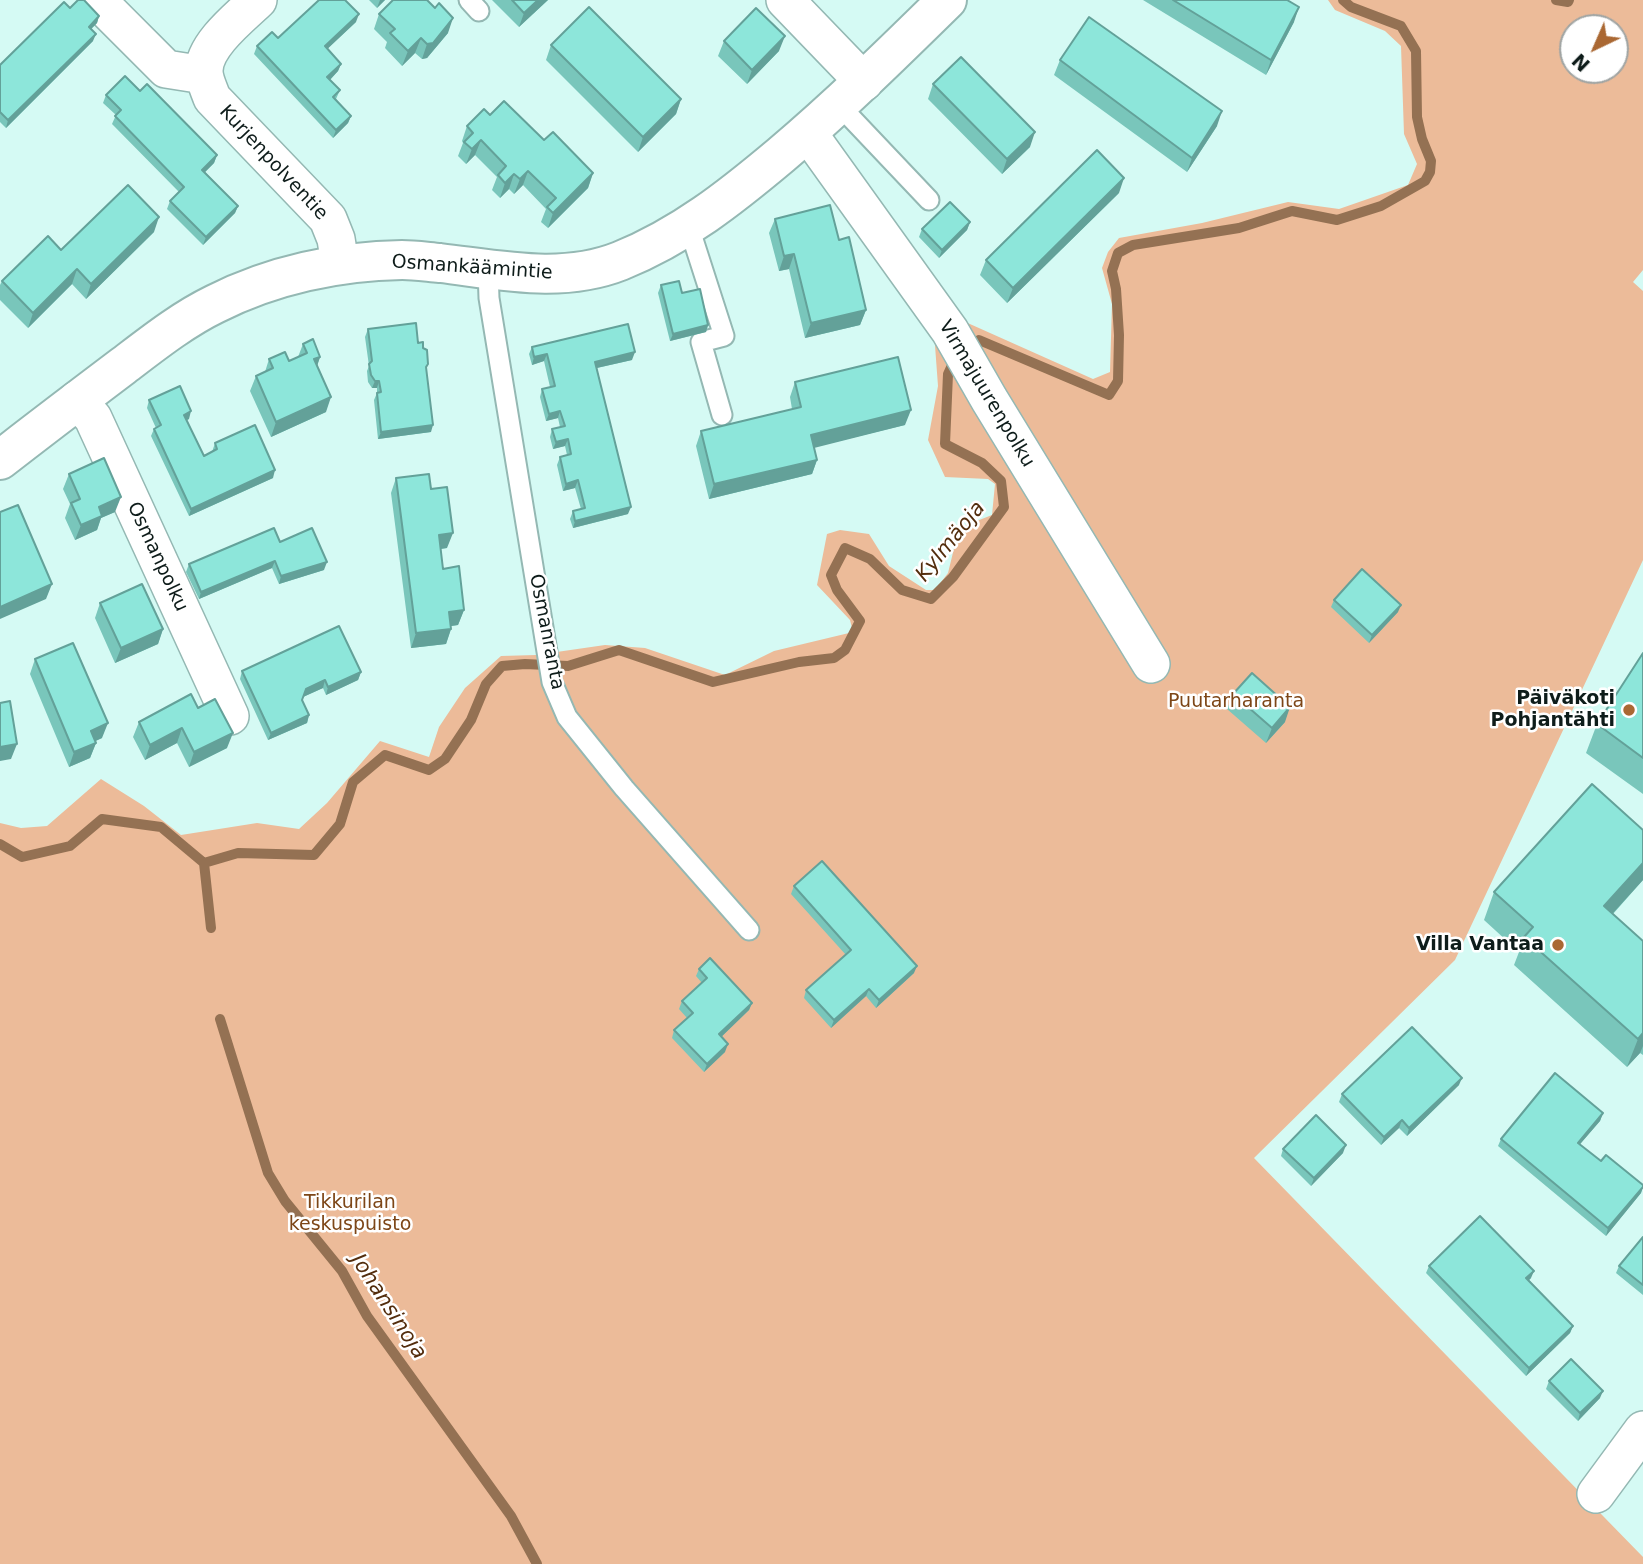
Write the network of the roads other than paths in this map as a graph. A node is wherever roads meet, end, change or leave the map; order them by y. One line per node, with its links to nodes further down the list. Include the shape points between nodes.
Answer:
1 (97, 0): 5 (street, via 166,69)
2 (258, 0): 5 (street, via 222,35 205,61)
3 (785, 0): 6 (street)
4 (947, 0): 6 (street, Osmankäämintie)
5 (204, 75): 10 (street, Kurjenpolventie, via 212,98 328,219)
6 (852, 93): 7 (street, Osmankäämintie); 8 (lane)
7 (808, 133): 9 (street, Osmankäämintie); 15 (street, Virmajuurenpolku, via 950,331 989,399 1087,535)
8 (929, 200)
9 (689, 227): 11 (street, Osmankäämintie, via 595,269 563,274); 13 (lane, via 724,336 701,342)
10 (341, 264): 11 (street, Osmankäämintie, via 404,260); 12 (street, Osmankäämintie, via 275,280 215,304)
11 (488, 269): 17 (lane, Osmanranta, via 552,682 567,718)
12 (77, 400): 14 (street, Osmankäämintie); 16 (street, Osmanpolku, via 93,418)
13 (722, 415)
14 (0, 460)
15 (1152, 664)
16 (230, 716)
17 (749, 930)
18 (1643, 1430): 19 (street)
19 (1596, 1494)

